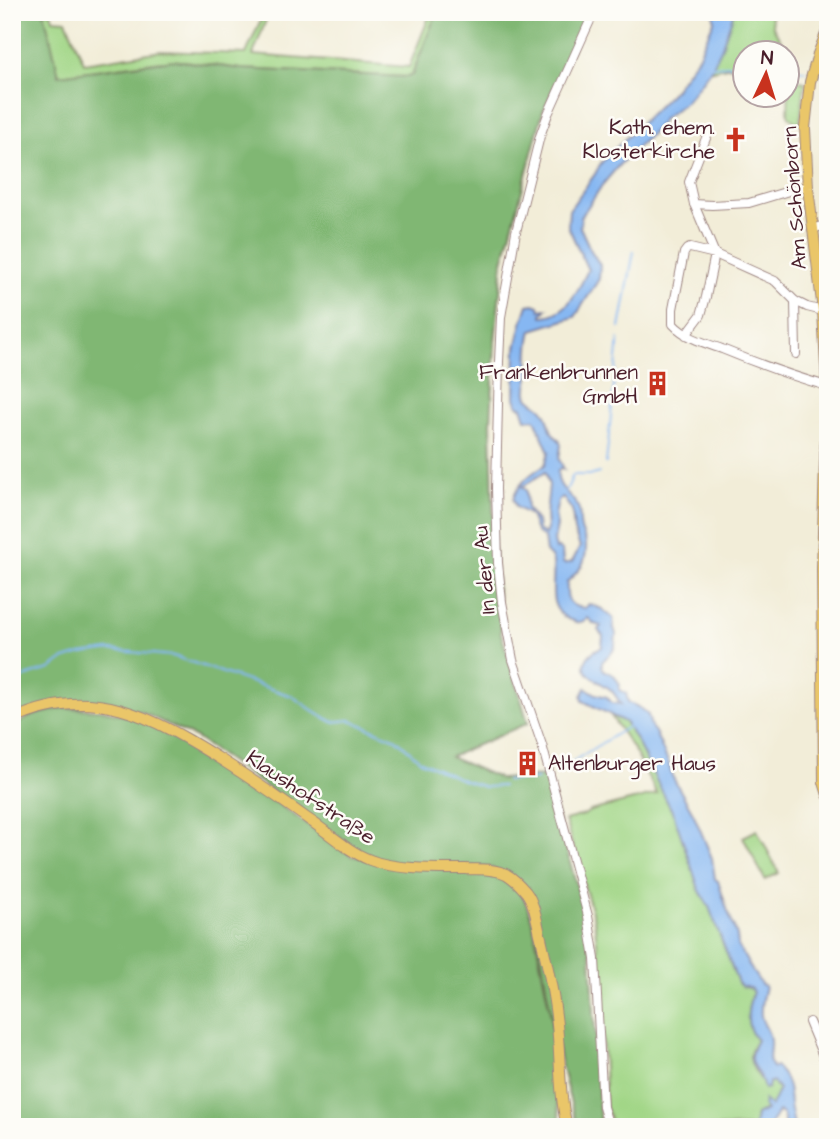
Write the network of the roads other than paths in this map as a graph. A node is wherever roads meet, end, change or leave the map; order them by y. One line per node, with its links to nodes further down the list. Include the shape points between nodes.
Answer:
1 (594, 12): 21 (street, In der Au, via 540,136 516,232 501,317 496,489 498,563 513,660 542,746 588,916 595,959 601,1090)
2 (828, 29): 4 (main road, Am Schönborn, via 810,82)
3 (708, 133): 5 (street, via 688,182)
4 (808, 187): 5 (street, via 749,203); 7 (main road, Am Schönborn)
5 (694, 204): 8 (street)
6 (828, 224): 7 (street)
7 (813, 229): 10 (main road, Am Schönborn)
8 (715, 254): 9 (street, via 775,281); 11 (street, via 701,315); 11 (street, via 691,248 684,253 673,324)
9 (795, 301): 10 (street); 13 (street)
10 (823, 311): 12 (main road, Am Schönborn)
11 (686, 335): 14 (street)
12 (827, 337): 14 (main road, Am Schönborn)
13 (796, 354)
14 (827, 386): 15 (main road, Am Schönborn)
15 (825, 539): 17 (main road, Am Schönborn, via 824,782)
16 (12, 720): 20 (main road, Klaushofstraße, via 62,704 104,706 141,715 209,752 369,860 492,870 517,882 528,896 547,968)
17 (828, 796)
18 (809, 1022): 19 (street)
19 (828, 1068)
20 (567, 1127)
21 (609, 1127)

